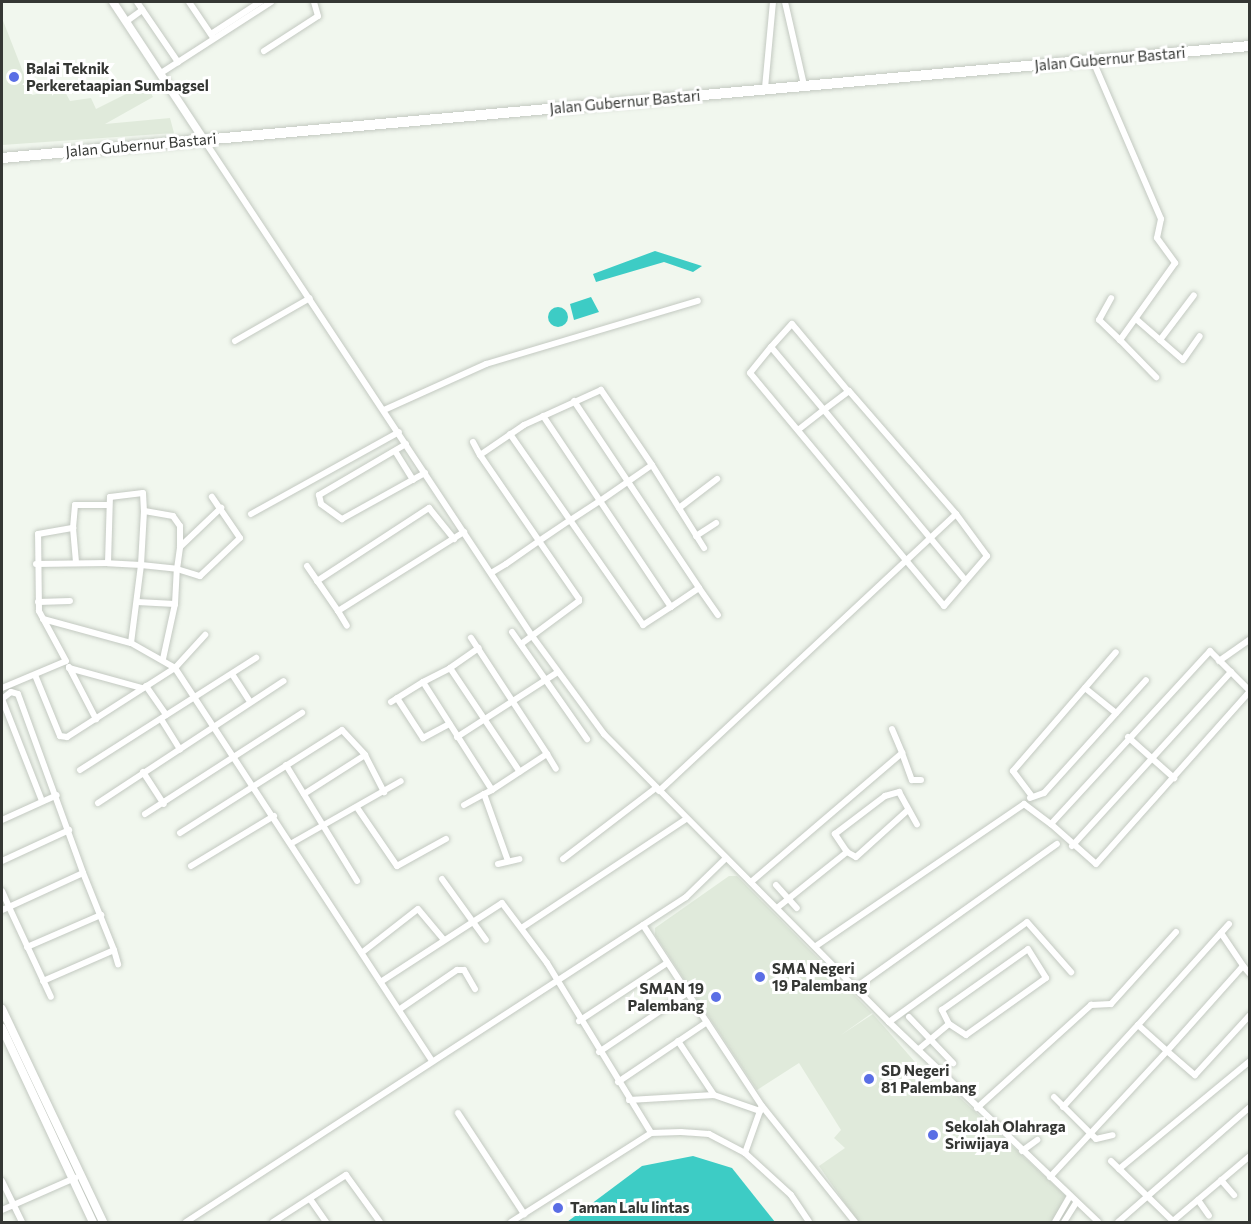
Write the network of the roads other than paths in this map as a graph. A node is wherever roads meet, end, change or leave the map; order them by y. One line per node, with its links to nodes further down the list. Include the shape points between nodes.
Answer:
1 (113, 2): 10 (street)
2 (137, 2): 9 (street)
3 (191, 2): 11 (street)
4 (260, 2): 11 (street)
5 (271, 2): 11 (street)
6 (314, 2): 13 (street, via 318,16)
7 (774, 2): 18 (street)
8 (785, 2): 17 (street)
9 (142, 10): 10 (street); 15 (street)
10 (127, 21): 16 (street)
11 (212, 37): 15 (street)
12 (1250, 46): 14 (highway, Jalan Gubernur Bastari)
13 (264, 51)
14 (1093, 61): 17 (highway, Jalan Gubernur Bastari); 25 (street, via 1161,219 1157,238 1175,263)
15 (178, 63): 16 (street)
16 (161, 73): 19 (street)
17 (804, 85): 18 (highway, Jalan Gubernur Bastari)
18 (765, 88): 19 (highway, Jalan Gubernur Bastari)
19 (201, 136): 20 (highway, Jalan Gubernur Bastari); 22 (street)
20 (2, 158)
21 (1194, 295): 28 (street)
22 (310, 298): 29 (street); 34 (street)
23 (1112, 298): 27 (street, via 1099,320)
24 (698, 301): 34 (street, via 486,364)
25 (1136, 319): 27 (street); 28 (street)
26 (1200, 336): 28 (street, via 1183,360)
27 (1120, 340): 31 (street)
28 (1160, 340)
29 (235, 341)
30 (771, 347): 32 (street, via 792,324); 35 (street); 37 (street, via 750,373)
31 (1156, 377)
32 (848, 391): 35 (street); 56 (street)
33 (574, 401): 36 (street); 44 (street, via 601,390); 48 (street)
34 (384, 410): 38 (street)
35 (824, 410): 37 (street); 62 (street)
36 (543, 416): 39 (street); 50 (street)
37 (798, 430): 67 (street)
38 (399, 432): 41 (street); 55 (street)
39 (510, 434): 43 (street); 57 (street)
40 (473, 442): 43 (street)
41 (406, 444): 42 (street); 45 (street)
42 (395, 451): 47 (street); 47 (street, via 319,495 321,504 342,519)
43 (480, 454): 64 (street)
44 (652, 465): 48 (street); 53 (street)
45 (425, 473): 47 (street); 60 (street)
46 (717, 479): 53 (street)
47 (413, 480)
48 (626, 483): 50 (street); 77 (street)
49 (212, 497): 52 (street)
50 (600, 501): 57 (street); 82 (street)
51 (109, 505): 54 (street, via 114,494 143,493); 59 (street, via 75,506); 69 (street)
52 (221, 508): 65 (street); 73 (street, via 240,532 230,553 200,576)
53 (679, 508): 61 (street)
54 (144, 511): 65 (street, via 177,519); 71 (street)
55 (251, 514)
56 (956, 514): 62 (street); 76 (street, via 987,556)
57 (569, 521): 64 (street); 82 (street, via 636,623 643,625)
58 (716, 522): 61 (street)
59 (73, 528): 68 (street); 70 (street, via 38,534)
60 (464, 532): 63 (street); 74 (street)
61 (696, 536): 66 (street)
62 (932, 536): 67 (street); 76 (street)
63 (454, 539): 75 (street, via 429,508); 83 (street)
64 (539, 541): 74 (street); 89 (street, via 579,602)
65 (180, 547): 73 (street)
66 (704, 548)
67 (906, 560): 76 (street, via 944,606); 149 (street)
68 (76, 563): 69 (street); 70 (street)
69 (108, 563): 71 (street)
70 (36, 564): 79 (street)
71 (141, 565): 73 (street); 80 (street)
72 (307, 566): 75 (street)
73 (177, 569): 81 (street)
74 (491, 573): 89 (street)
75 (316, 580): 83 (street)
76 (965, 580)
77 (699, 588): 82 (street); 84 (street)
78 (70, 601): 79 (street)
79 (38, 602): 85 (street)
80 (137, 602): 81 (street); 91 (street)
81 (175, 604): 98 (street)
82 (671, 607)
83 (338, 611): 86 (street)
84 (718, 615)
85 (43, 619): 91 (street); 99 (street)
86 (347, 626)
87 (512, 632): 92 (street)
88 (205, 635): 103 (street)
89 (532, 636): 92 (street); 96 (street)
90 (471, 638): 94 (street)
91 (131, 643): 98 (street)
92 (521, 644): 101 (street)
93 (1248, 644): 100 (street)
94 (479, 648): 104 (street); 118 (street)
95 (1116, 652): 115 (street)
96 (546, 656): 101 (street); 105 (street)
97 (256, 658): 107 (street)
98 (163, 659): 103 (street)
99 (66, 661): 102 (street); 108 (street)
100 (1219, 661): 106 (street); 129 (street, via 1210,651)
101 (535, 663): 109 (street)
102 (69, 668): 113 (street); 123 (street)
103 (175, 668): 113 (street); 117 (street)
104 (450, 668): 112 (street); 124 (street)
105 (558, 672): 109 (street); 149 (street, via 604,734)
106 (1231, 672): 116 (street); 136 (street)
107 (232, 674): 117 (street); 119 (street)
108 (36, 675): 114 (street); 123 (street, via 60,736)
109 (545, 680): 118 (street); 130 (street)
110 (1146, 680): 121 (street)
111 (284, 681): 119 (street)
112 (423, 682): 125 (street); 125 (street, via 394,700 423,738)
113 (144, 687): 122 (street); 123 (street)
114 (2, 688)
115 (1085, 688): 121 (street); 154 (street, via 1013,771)
116 (1250, 691): 143 (street)
117 (197, 696): 122 (street); 126 (street)
118 (513, 701): 124 (street); 133 (street)
119 (250, 702): 126 (street)
120 (302, 713): 135 (street)
121 (1116, 713): 154 (street, via 1044,794)
122 (164, 717): 131 (street); 139 (street)
123 (96, 719)
124 (484, 719): 128 (street); 141 (street)
125 (448, 724): 128 (street)
126 (216, 725): 131 (street); 135 (street)
127 (892, 729): 132 (street)
128 (457, 737): 148 (street)
129 (1128, 737): 136 (street); 167 (street)
130 (587, 739)
131 (180, 749): 140 (street)
132 (902, 753): 144 (street, via 912,780); 186 (street)
133 (547, 754): 138 (street); 141 (street)
134 (365, 755): 137 (street, via 342,730); 150 (street); 151 (street)
135 (236, 757): 147 (street); 157 (street)
136 (1152, 759): 143 (street); 174 (street)
137 (286, 765): 147 (street); 151 (street)
138 (556, 769)
139 (80, 770)
140 (144, 772): 156 (street); 157 (street)
141 (519, 772): 148 (street)
142 (51, 778): 146 (street); 146 (street, via 18,694 11,692 2,699); 153 (street)
143 (1174, 778): 174 (street, via 1094,865)
144 (921, 780)
145 (401, 781): 150 (street)
146 (36, 785): 155 (street)
147 (254, 785): 163 (street); 170 (street)
148 (492, 790): 152 (street)
149 (658, 790): 164 (street); 178 (street)
150 (384, 792): 160 (street)
151 (304, 794): 168 (street)
152 (484, 794): 159 (street); 180 (street)
153 (57, 795): 155 (street); 169 (street)
154 (1030, 795): 158 (street)
155 (42, 801): 165 (street)
156 (98, 803)
157 (164, 804): 162 (street)
158 (1028, 804): 167 (street); 203 (street)
159 (464, 805)
160 (358, 809): 168 (street); 171 (street, via 397,866)
161 (908, 810): 166 (street); 175 (street, via 856,857); 175 (street, via 897,791 885,796 835,834)
162 (145, 814)
163 (274, 816): 172 (street); 182 (street)
164 (686, 819): 176 (street); 198 (street)
165 (2, 820)
166 (917, 824)
167 (1051, 824): 174 (street)
168 (325, 827): 172 (street); 185 (street)
169 (69, 830): 179 (street); 183 (street)
170 (180, 833)
171 (446, 839)
172 (292, 843): 206 (street)
173 (1057, 844): 215 (street)
174 (1072, 846)
175 (846, 852): 189 (street)
176 (726, 858): 186 (street); 197 (street, via 702,885)
177 (519, 859): 180 (street)
178 (563, 859)
179 (2, 861)
180 (508, 861): 181 (street)
181 (498, 864)
182 (191, 866)
183 (83, 873): 190 (street); 194 (street)
184 (442, 879): 195 (street)
185 (357, 881)
186 (751, 882): 191 (street)
187 (776, 885): 189 (street)
188 (2, 891): 190 (street)
189 (789, 898): 191 (street); 192 (street)
190 (9, 907): 193 (street); 204 (street)
191 (777, 908): 203 (street)
192 (796, 908)
193 (2, 910)
194 (101, 915): 204 (street); 205 (street)
195 (471, 920): 198 (street, via 500,901); 201 (street); 202 (street)
196 (1229, 924): 200 (street)
197 (643, 925): 207 (street); 214 (street)
198 (523, 927): 214 (street)
199 (1176, 932): 245 (street, via 1111,1004 1091,1005)
200 (1221, 933): 209 (street); 227 (street)
201 (443, 939): 206 (street, via 418,909); 213 (street)
202 (486, 940)
203 (816, 946): 215 (street)
204 (27, 947): 212 (street)
205 (114, 950): 208 (street); 212 (street)
206 (364, 951): 213 (street)
207 (667, 963): 217 (street); 223 (street)
208 (118, 964)
209 (1244, 966): 211 (street); 234 (street)
210 (1071, 972): 225 (street, via 1027,922)
211 (1250, 974)
212 (43, 981): 218 (street)
213 (382, 981): 220 (street)
214 (555, 982): 223 (street); 235 (street)
215 (855, 988): 225 (street)
216 (475, 989): 220 (street, via 464,970 458,969)
217 (687, 993): 224 (street); 233 (street)
218 (51, 997)
219 (2, 1009): 258 (street)
220 (400, 1009): 235 (street)
221 (1250, 1015): 234 (street, via 1195,1075)
222 (909, 1017): 230 (street)
223 (579, 1021): 233 (street)
224 (706, 1022): 231 (street); 244 (street)
225 (889, 1022): 232 (street)
226 (949, 1024): 226 (street, via 942,1010 1028,949 1046,978 966,1035); 230 (street)
227 (1138, 1025): 234 (street); 242 (street)
228 (2, 1028): 229 (street)
229 (4, 1039): 258 (street)
230 (930, 1039): 232 (street); 237 (street)
231 (678, 1041): 238 (street); 239 (street)
232 (920, 1049): 245 (street)
233 (599, 1052): 238 (street)
234 (1167, 1052): 248 (street)
235 (432, 1061): 274 (street)
236 (1250, 1061): 256 (street)
237 (953, 1064)
238 (618, 1082): 241 (street)
239 (714, 1095): 241 (street); 244 (street)
240 (1054, 1097): 242 (street)
241 (629, 1100): 247 (street)
242 (1063, 1107): 248 (street)
243 (1250, 1107): 263 (street)
244 (761, 1108): 252 (street); 280 (street)
245 (977, 1108): 251 (street)
246 (458, 1113): 269 (street)
247 (651, 1133): 252 (street, via 709,1134); 269 (street)
248 (1090, 1134): 249 (street, via 1099,1140); 257 (street)
249 (1113, 1135)
250 (1037, 1140): 251 (street)
251 (1022, 1151): 257 (street)
252 (745, 1153): 279 (street, via 791,1195)
253 (1247, 1159): 255 (street); 259 (street)
254 (1111, 1161): 256 (street)
255 (1250, 1167)
256 (1119, 1169): 263 (street)
257 (1050, 1177): 262 (street)
258 (77, 1178): 267 (street); 272 (street); 273 (street)
259 (1221, 1180): 261 (street); 265 (street)
260 (2, 1181): 267 (street)
261 (1234, 1195)
262 (1070, 1196): 266 (street); 281 (street)
263 (1145, 1196): 265 (street, via 1173,1221); 284 (street)
264 (310, 1199): 275 (street); 276 (street); 277 (street, via 348,1176)
265 (1198, 1200): 270 (street)
266 (1076, 1203): 282 (street); 283 (street)
267 (13, 1205): 268 (street); 271 (street)
268 (2, 1210)
269 (524, 1214): 278 (street)
270 (1209, 1216)
271 (22, 1222)
272 (93, 1222)
273 (103, 1222)
274 (186, 1222)
275 (273, 1222)
276 (326, 1222)
277 (380, 1222)
278 (511, 1222)
279 (809, 1222)
280 (855, 1222)
281 (1055, 1222)
282 (1064, 1222)
283 (1098, 1222)
284 (1118, 1222)

